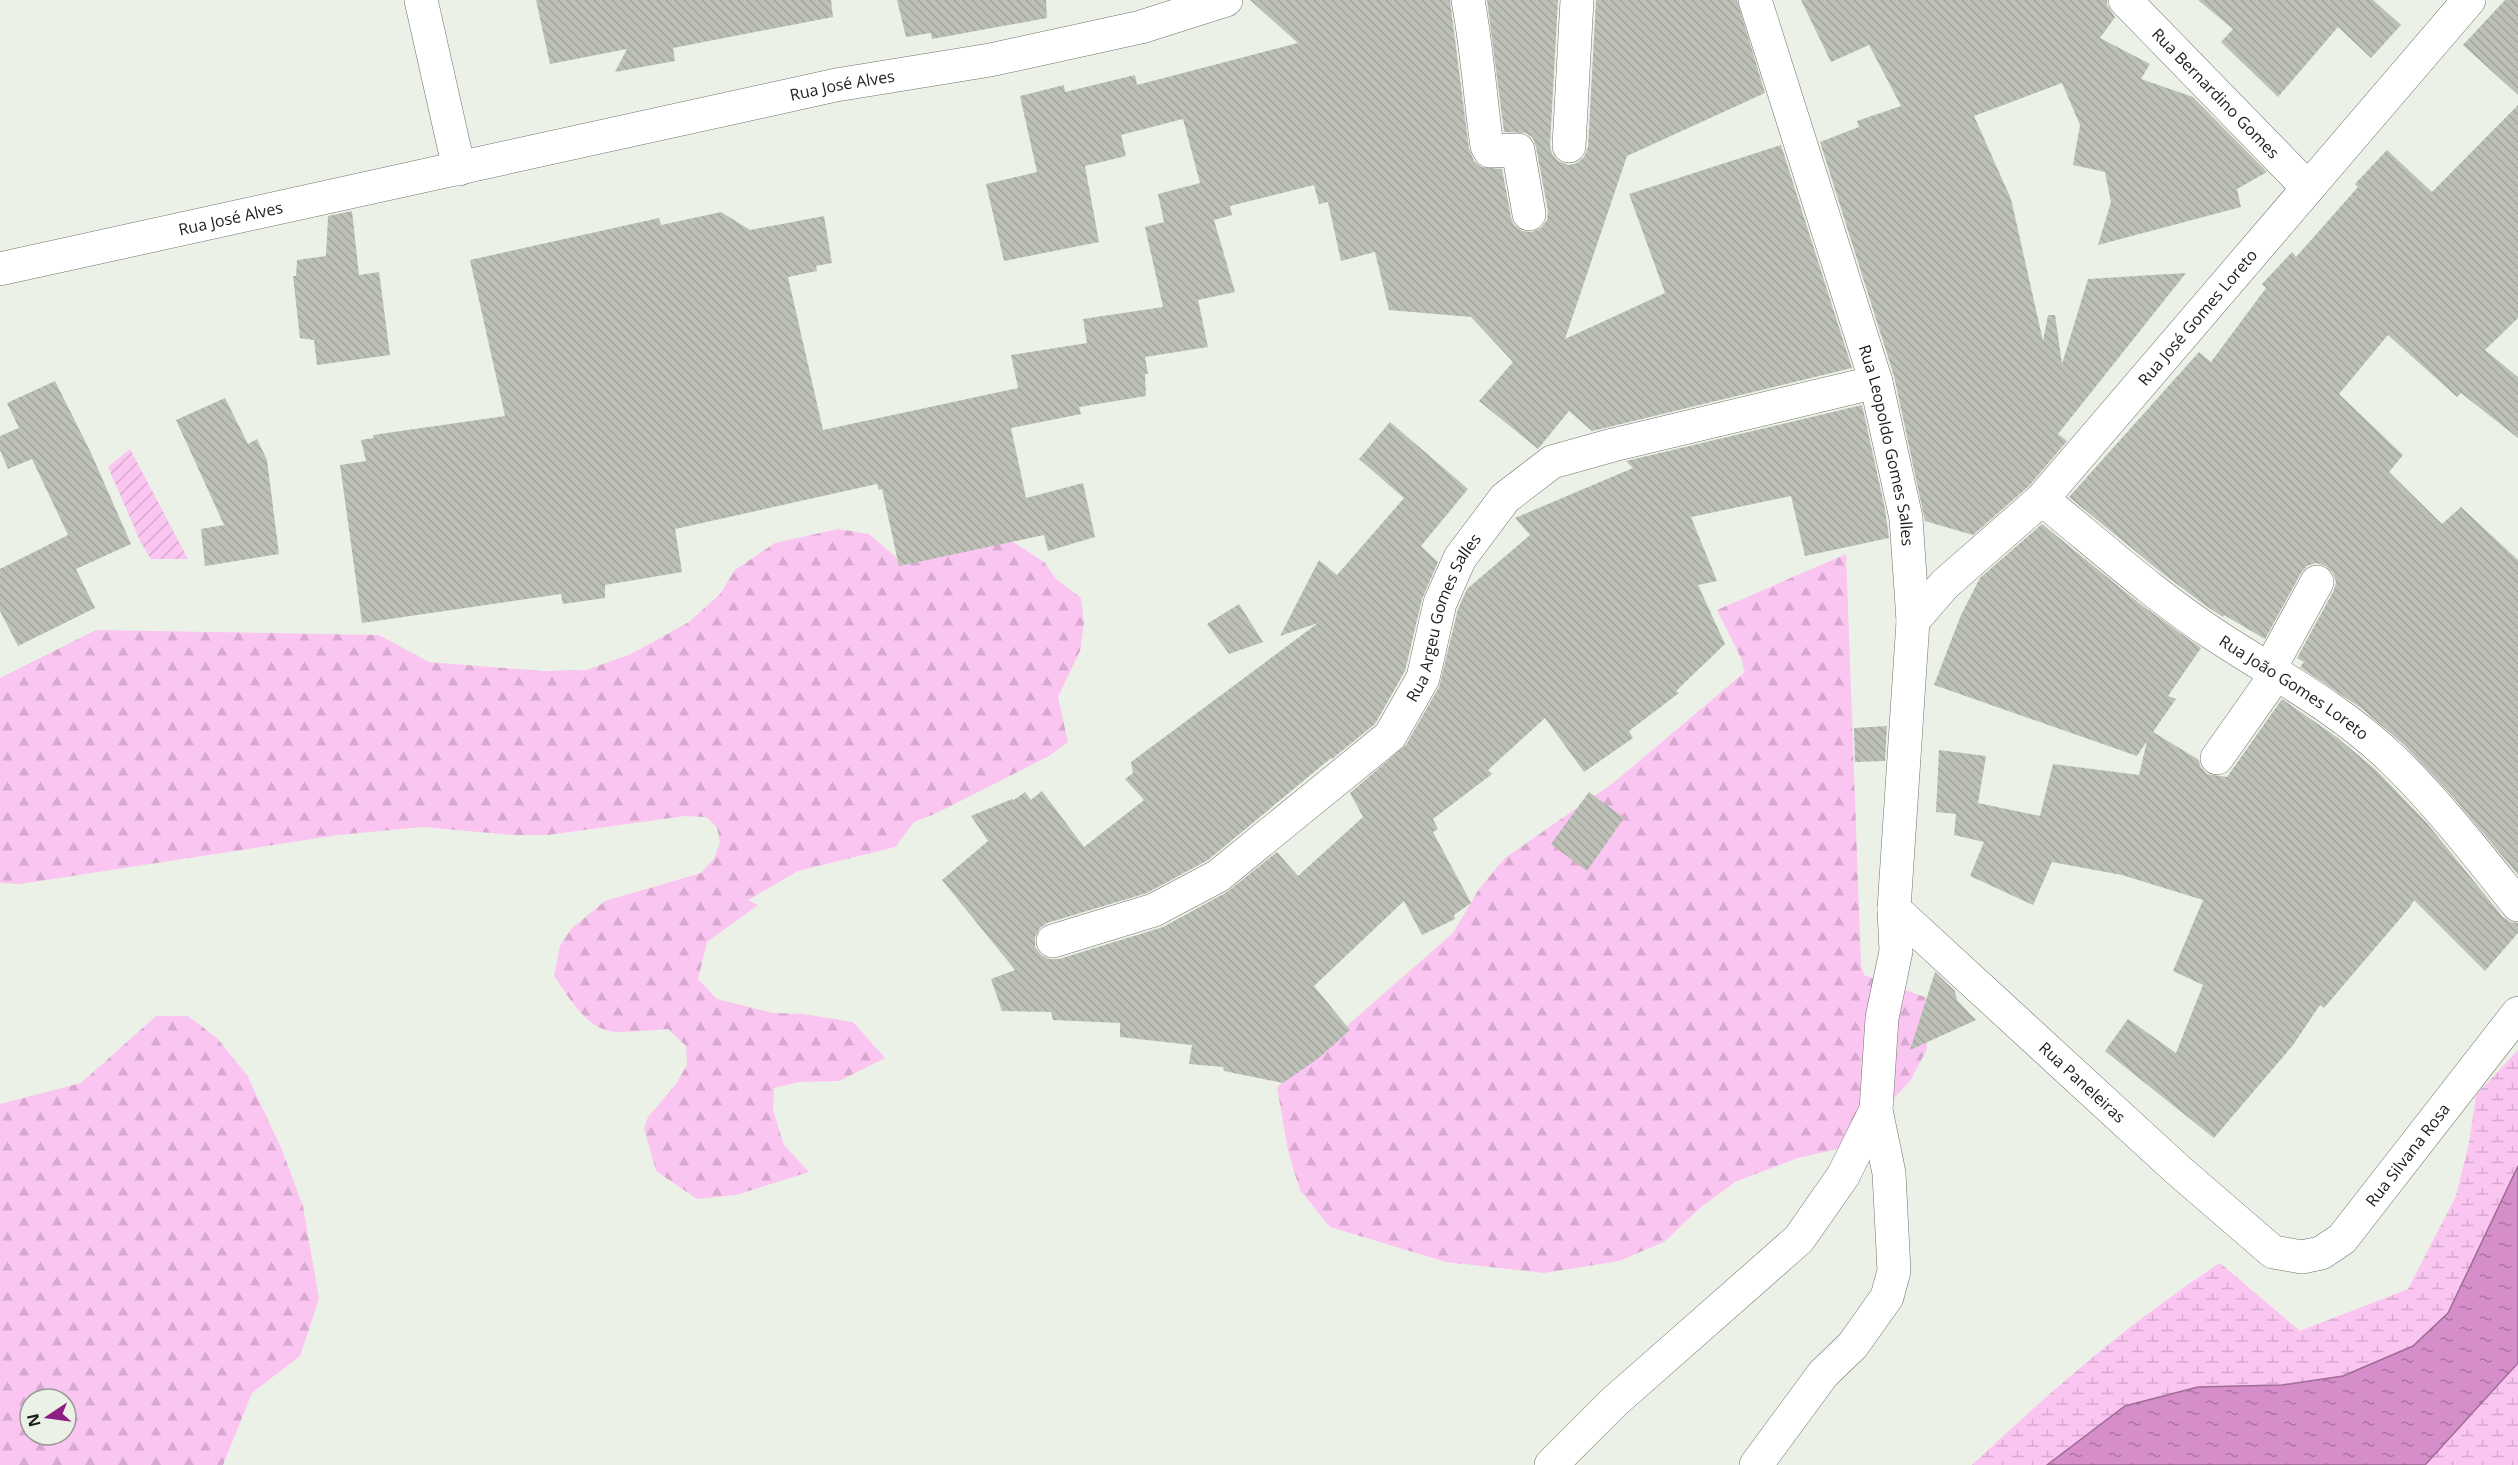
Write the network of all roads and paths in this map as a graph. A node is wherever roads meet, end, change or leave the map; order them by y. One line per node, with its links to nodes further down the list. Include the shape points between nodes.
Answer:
1 (421, 0): 9 (street)
2 (1226, 0): 9 (street, Rua José Alves, via 1141,27 990,60 836,85)
3 (1468, 0): 11 (street, via 1477,45 1487,146 1490,151 1518,150)
4 (1577, 0): 8 (street)
5 (1755, 0): 13 (street, Rua Leopoldo Gomes Salles)
6 (2125, 0): 10 (street, Rua Bernardino Gomes)
7 (2469, 0): 10 (street, Rua José Gomes Loreto)
8 (1569, 146)
9 (459, 170): 12 (street, Rua José Alves)
10 (2308, 188): 14 (street, Rua José Gomes Loreto)
11 (1529, 214)
12 (0, 269)
13 (1876, 382): 16 (street, Rua Leopoldo Gomes Salles, via 1906,518); 21 (street, Rua Argeu Gomes Salles, via 1552,462 1505,498 1460,558 1440,603 1423,678 1390,736 1218,876 1154,910)
14 (2042, 499): 16 (street, Rua José Gomes Loreto, via 1945,584); 17 (street, Rua João Gomes Loreto, via 2180,610)
15 (2317, 582): 17 (street)
16 (1913, 621): 20 (street, Rua Leopoldo Gomes Salles)
17 (2274, 670): 18 (street); 19 (street, Rua João Gomes Loreto, via 2390,756)
18 (2217, 758)
19 (2518, 905)
20 (1894, 909): 23 (street, Rua Leopoldo Gomes Salles, via 1896,951 1882,1018); 24 (street, Rua Paneleiras)
21 (1053, 940)
22 (2518, 1013): 24 (street, Rua Silvana Rosa, via 2342,1239 2321,1253 2302,1257)
23 (1876, 1110): 25 (street, via 1843,1176 1798,1239 1614,1402); 26 (street, via 1889,1173 1893,1236 1894,1270 1887,1297 1853,1345 1823,1374)
24 (2273, 1252)
25 (1551, 1465)
26 (1756, 1465)

